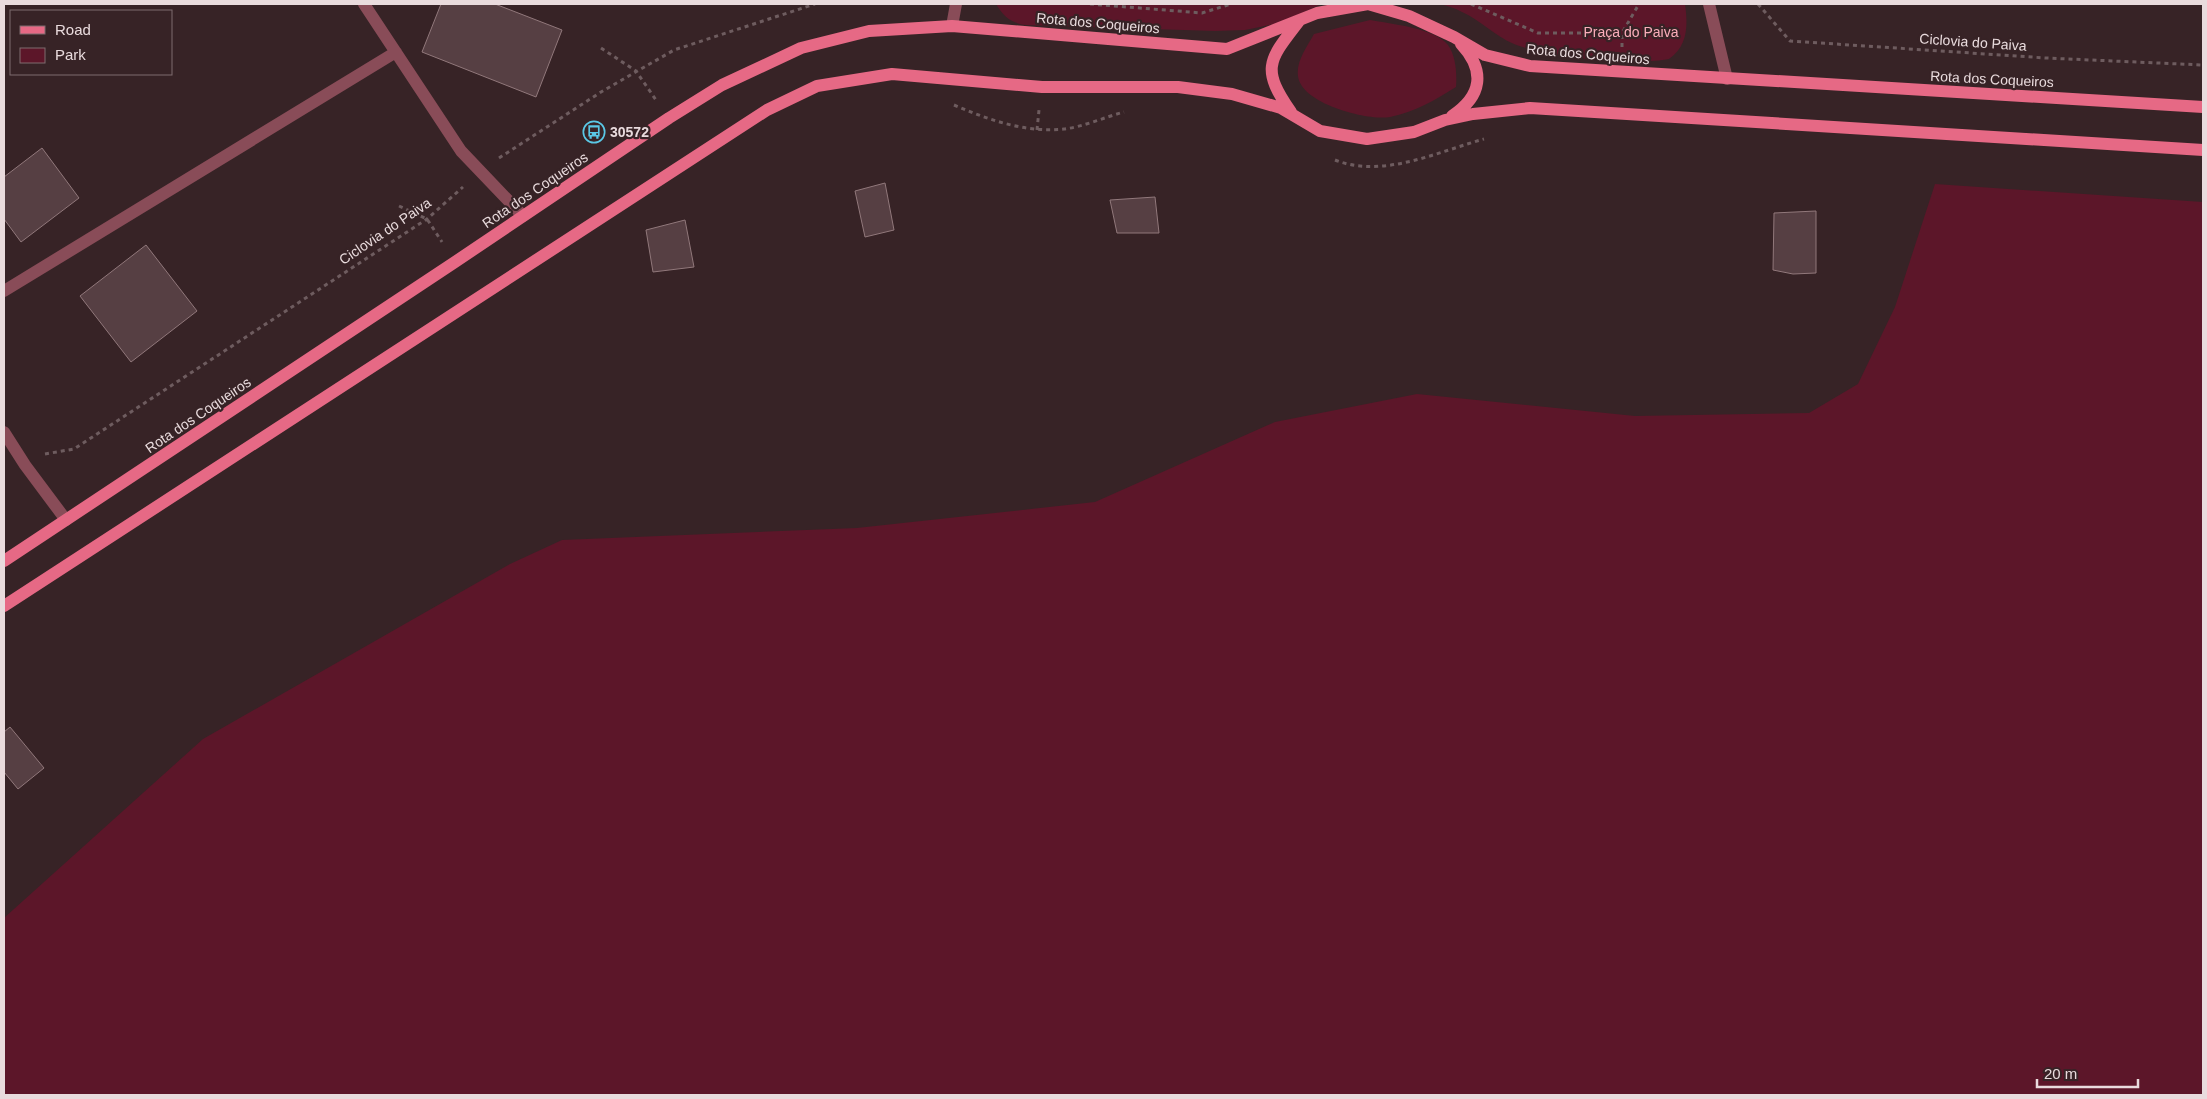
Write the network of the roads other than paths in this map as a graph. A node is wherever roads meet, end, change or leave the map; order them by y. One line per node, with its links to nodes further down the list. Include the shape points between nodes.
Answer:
1 (364, 4): 7 (street)
2 (956, 4): 5 (street)
3 (1709, 4): 8 (street)
4 (1300, 20): 5 (main road, Rota dos Coqueiros, via 1227,49); 6 (main road, Rota dos Coqueiros, via 1317,13 1368,4 1409,16); 10 (main road, via 1278,49 1271,68 1275,89)
5 (952, 26): 13 (main road, Rota dos Coqueiros, via 869,31 800,48 722,85)
6 (1454, 37): 8 (main road, Rota dos Coqueiros, via 1485,55 1530,66); 11 (main road, via 1471,55 1478,71 1471,100)
7 (396, 52): 13 (street, via 461,151); 14 (street)
8 (1727, 79): 9 (main road, Rota dos Coqueiros)
9 (2203, 106)
10 (1293, 115): 11 (main road, via 1320,132 1367,139 1414,132); 18 (main road, via 1281,108 1232,94 1178,87 1042,87 892,74 816,86 767,110)
11 (1446, 120): 12 (main road, via 1530,108)
12 (2203, 150)
13 (523, 216): 16 (main road, Rota dos Coqueiros)
14 (4, 291)
15 (4, 432): 16 (street)
16 (66, 520): 17 (main road, Rota dos Coqueiros)
17 (4, 560)
18 (4, 606)

